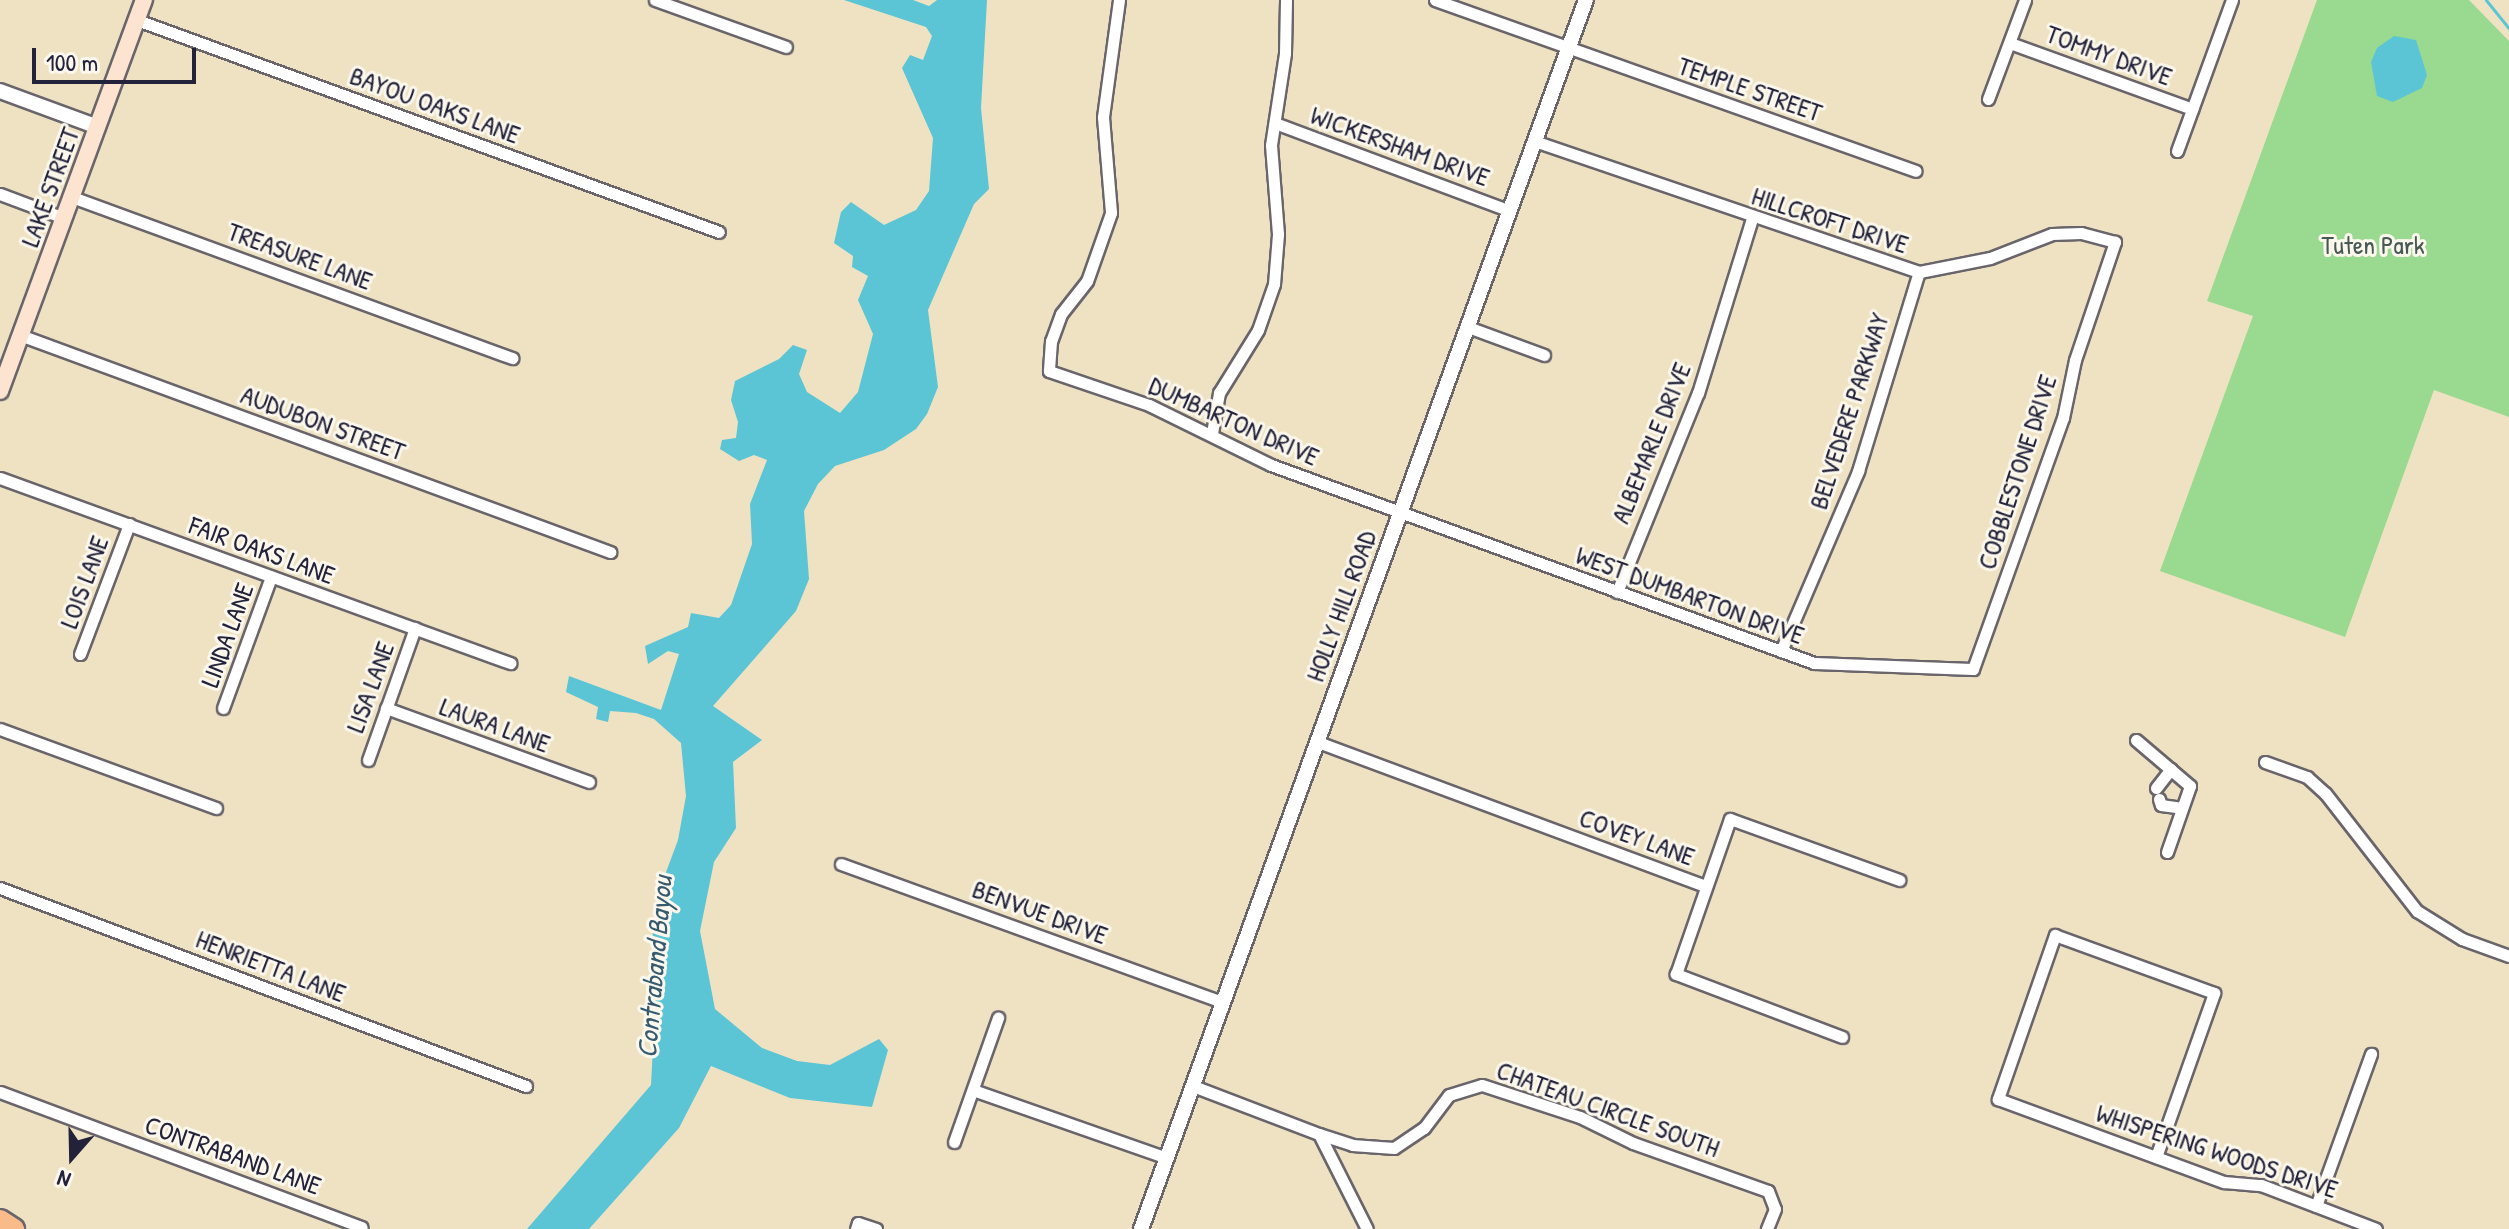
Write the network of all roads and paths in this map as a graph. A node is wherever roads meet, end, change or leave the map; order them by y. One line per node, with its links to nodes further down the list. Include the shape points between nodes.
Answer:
1 (144, 0): 9 (main road, LAKE STREET)
2 (655, 0): 11 (street)
3 (1119, 0): 35 (street, DUMBARTON DRIVE, via 1103,117 1111,213 1087,281 1061,314 1051,341 1049,371)
4 (1286, 0): 16 (street)
5 (1435, 0): 12 (street, TEMPLE STREET)
6 (1586, 0): 12 (street, HOLLY HILL ROAD)
7 (2025, 0): 10 (street)
8 (2232, 0): 15 (street)
9 (137, 20): 17 (main road, LAKE STREET); 26 (street, BAYOU OAKS LANE)
10 (2010, 43): 14 (street); 15 (street, TOMMY DRIVE)
11 (786, 47)
12 (1568, 49): 18 (street, HOLLY HILL ROAD); 20 (street, TEMPLE STREET)
13 (0, 91): 17 (street)
14 (1988, 99)
15 (2192, 109): 19 (street)
16 (1275, 123): 23 (street, WICKERSHAM DRIVE); 35 (street, via 1274,284 1258,330 1219,393)
17 (98, 127): 22 (main road, LAKE STREET)
18 (1535, 141): 23 (street, HOLLY HILL ROAD); 25 (street, HILLCROFT DRIVE)
19 (2177, 151)
20 (1916, 171)
21 (0, 194): 24 (street)
22 (72, 197): 24 (main road, LAKE STREET); 32 (street, TREASURE LANE)
23 (1510, 211): 29 (street, HOLLY HILL ROAD)
24 (64, 218): 30 (main road, LAKE STREET)
25 (1752, 219): 28 (street, HILLCROFT DRIVE); 41 (street, ALBEMARLE DRIVE, via 1693,405 1648,504)
26 (719, 232)
27 (2115, 242): 28 (street, HILLCROFT DRIVE, via 2081,233 2052,234 1990,258); 46 (street, COBBLESTONE DRIVE, via 2075,360 2063,418)
28 (1919, 272): 43 (street, BELVEDERE PARKWAY, via 1858,471)
29 (1468, 327): 31 (street); 37 (street, HOLLY HILL ROAD)
30 (20, 335): 33 (main road, LAKE STREET); 39 (street, AUDUBON STREET)
31 (1544, 355)
32 (512, 358)
33 (5, 361): 34 (main road, LAKE STREET)
34 (0, 391)
35 (1212, 433): 37 (street, DUMBARTON DRIVE, via 1271,465)
36 (0, 478): 38 (street, FAIR OAKS LANE)
37 (1401, 512): 41 (street, WEST DUMBARTON DRIVE); 51 (street, HOLLY HILL ROAD)
38 (129, 524): 40 (street, FAIR OAKS LANE); 44 (street, LOIS LANE)
39 (610, 552)
40 (271, 577): 42 (street, FAIR OAKS LANE); 47 (street, LINDA LANE)
41 (1617, 592): 43 (street, WEST DUMBARTON DRIVE)
42 (415, 628): 45 (street, FAIR OAKS LANE); 48 (street, LISA LANE)
43 (1781, 651): 46 (street, WEST DUMBARTON DRIVE, via 1845,669)
44 (80, 654)
45 (510, 663)
46 (1973, 669)
47 (223, 708)
48 (386, 708): 52 (street, LISA LANE); 55 (street, LAURA LANE)
49 (0, 729): 56 (street)
50 (2136, 740): 54 (street)
51 (1318, 742): 61 (street, COVEY LANE); 64 (street, HOLLY HILL ROAD)
52 (368, 760)
53 (2265, 762): 63 (street, via 2307,777 2325,793 2417,911 2462,939)
54 (2171, 769): 57 (street, via 2190,786); 57 (street, via 2157,793 2161,805)
55 (589, 782)
56 (216, 808)
57 (2182, 808): 58 (street)
58 (2167, 852)
59 (841, 864): 64 (street, BENVUE DRIVE)
60 (1899, 880): 61 (street, COVEY LANE, via 1730,819)
61 (1706, 886): 66 (street, via 1676,974)
62 (0, 888): 68 (street, HENRIETTA LANE)
63 (2509, 956)
64 (1223, 1002): 69 (street, HOLLY HILL ROAD)
65 (998, 1018): 70 (street)
66 (1842, 1037)
67 (2371, 1054): 76 (street)
68 (526, 1086)
69 (1193, 1086): 72 (street, CHATEAU CIRCLE SOUTH); 75 (street, HOLLY HILL ROAD)
70 (973, 1090): 73 (street); 75 (street)
71 (0, 1092): 78 (street, CONTRABAND LANE)
72 (1319, 1134): 83 (street); 84 (street, CHATEAU CIRCLE SOUTH, via 1366,1148 1394,1148 1424,1128 1449,1095 1482,1085 1580,1117 1633,1143 1768,1191 1775,1209)
73 (954, 1142)
74 (2156, 1157): 74 (street, WHISPERING WOODS DRIVE, via 2214,993 2055,935 1998,1099); 76 (street, WHISPERING WOODS DRIVE)
75 (1167, 1158): 82 (street, HOLLY HILL ROAD)
76 (2316, 1206): 85 (street, WHISPERING WOODS DRIVE)
77 (0, 1220): 79 (highway)
78 (362, 1227)
79 (14, 1229)
80 (856, 1229): 81 (street, via 858,1223)
81 (876, 1229)
82 (1141, 1229)
83 (1367, 1229)
84 (1767, 1229)
85 (2376, 1229)

